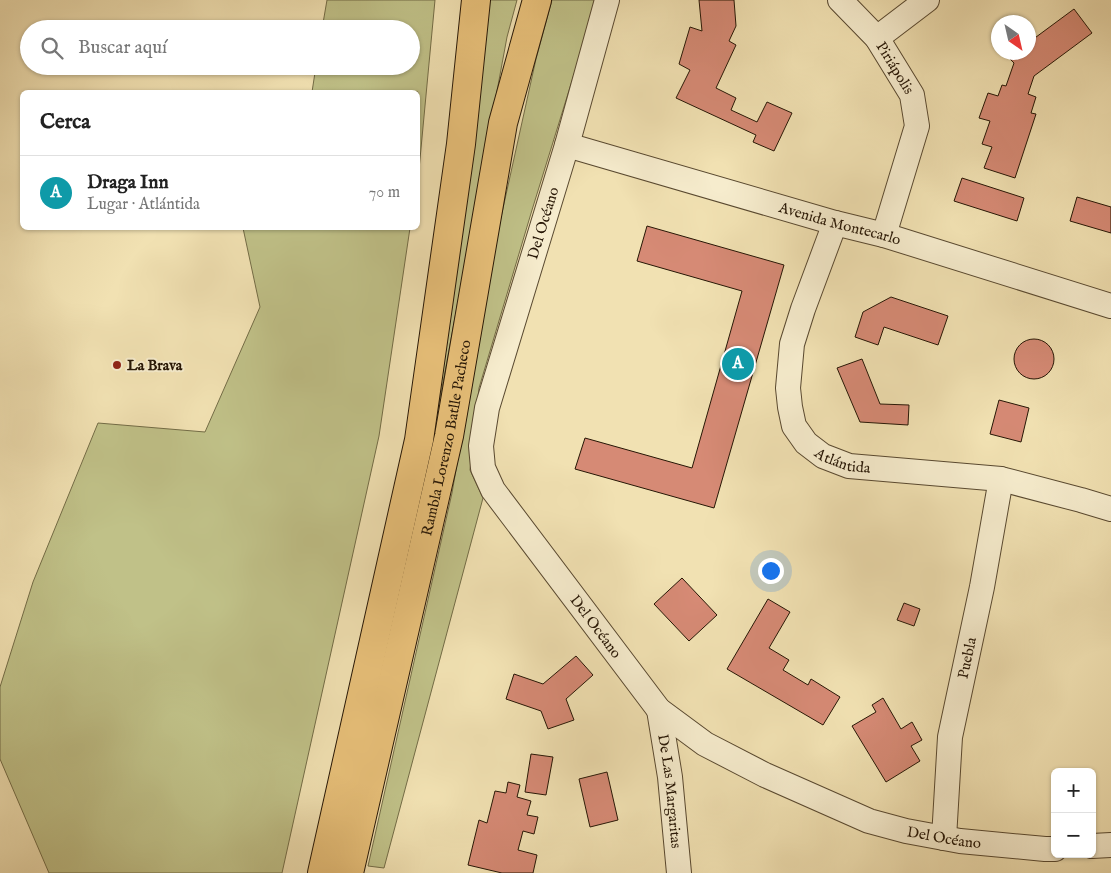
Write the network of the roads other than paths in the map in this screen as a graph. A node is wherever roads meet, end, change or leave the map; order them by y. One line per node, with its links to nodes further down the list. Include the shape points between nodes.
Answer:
1 (476, 0): 18 (main road, Rambla Lorenzo Batlle Pacheco, via 461,144 419,440)
2 (537, 0): 19 (main road, Rambla Lorenzo Batlle Pacheco, via 503,123 449,436)
3 (607, 0): 7 (street)
4 (840, 0): 6 (street, Piriápolis)
5 (928, 0): 6 (street)
6 (877, 38): 9 (street, Piriápolis, via 912,95 917,126)
7 (567, 145): 8 (street, Avenida Montecarlo); 13 (street, Del Océano, via 487,408 481,446 483,468 494,490)
8 (835, 223): 9 (street, Avenida Montecarlo); 11 (street, Atlántida, via 792,344 788,388 794,426 806,443 823,456 849,466)
9 (884, 235): 10 (street, Avenida Montecarlo)
10 (1111, 306)
11 (1001, 478): 12 (street, Atlántida); 14 (street, Puebla, via 950,737)
12 (1111, 509)
13 (659, 710): 14 (street, Del Océano, via 705,744 773,779 869,821); 20 (street, De Las Margaritas, via 670,777)
14 (944, 838): 17 (street, Del Océano)
15 (1111, 845): 16 (street)
16 (1096, 846)
17 (1051, 849)
18 (322, 873)
19 (349, 873)
20 (679, 873)

